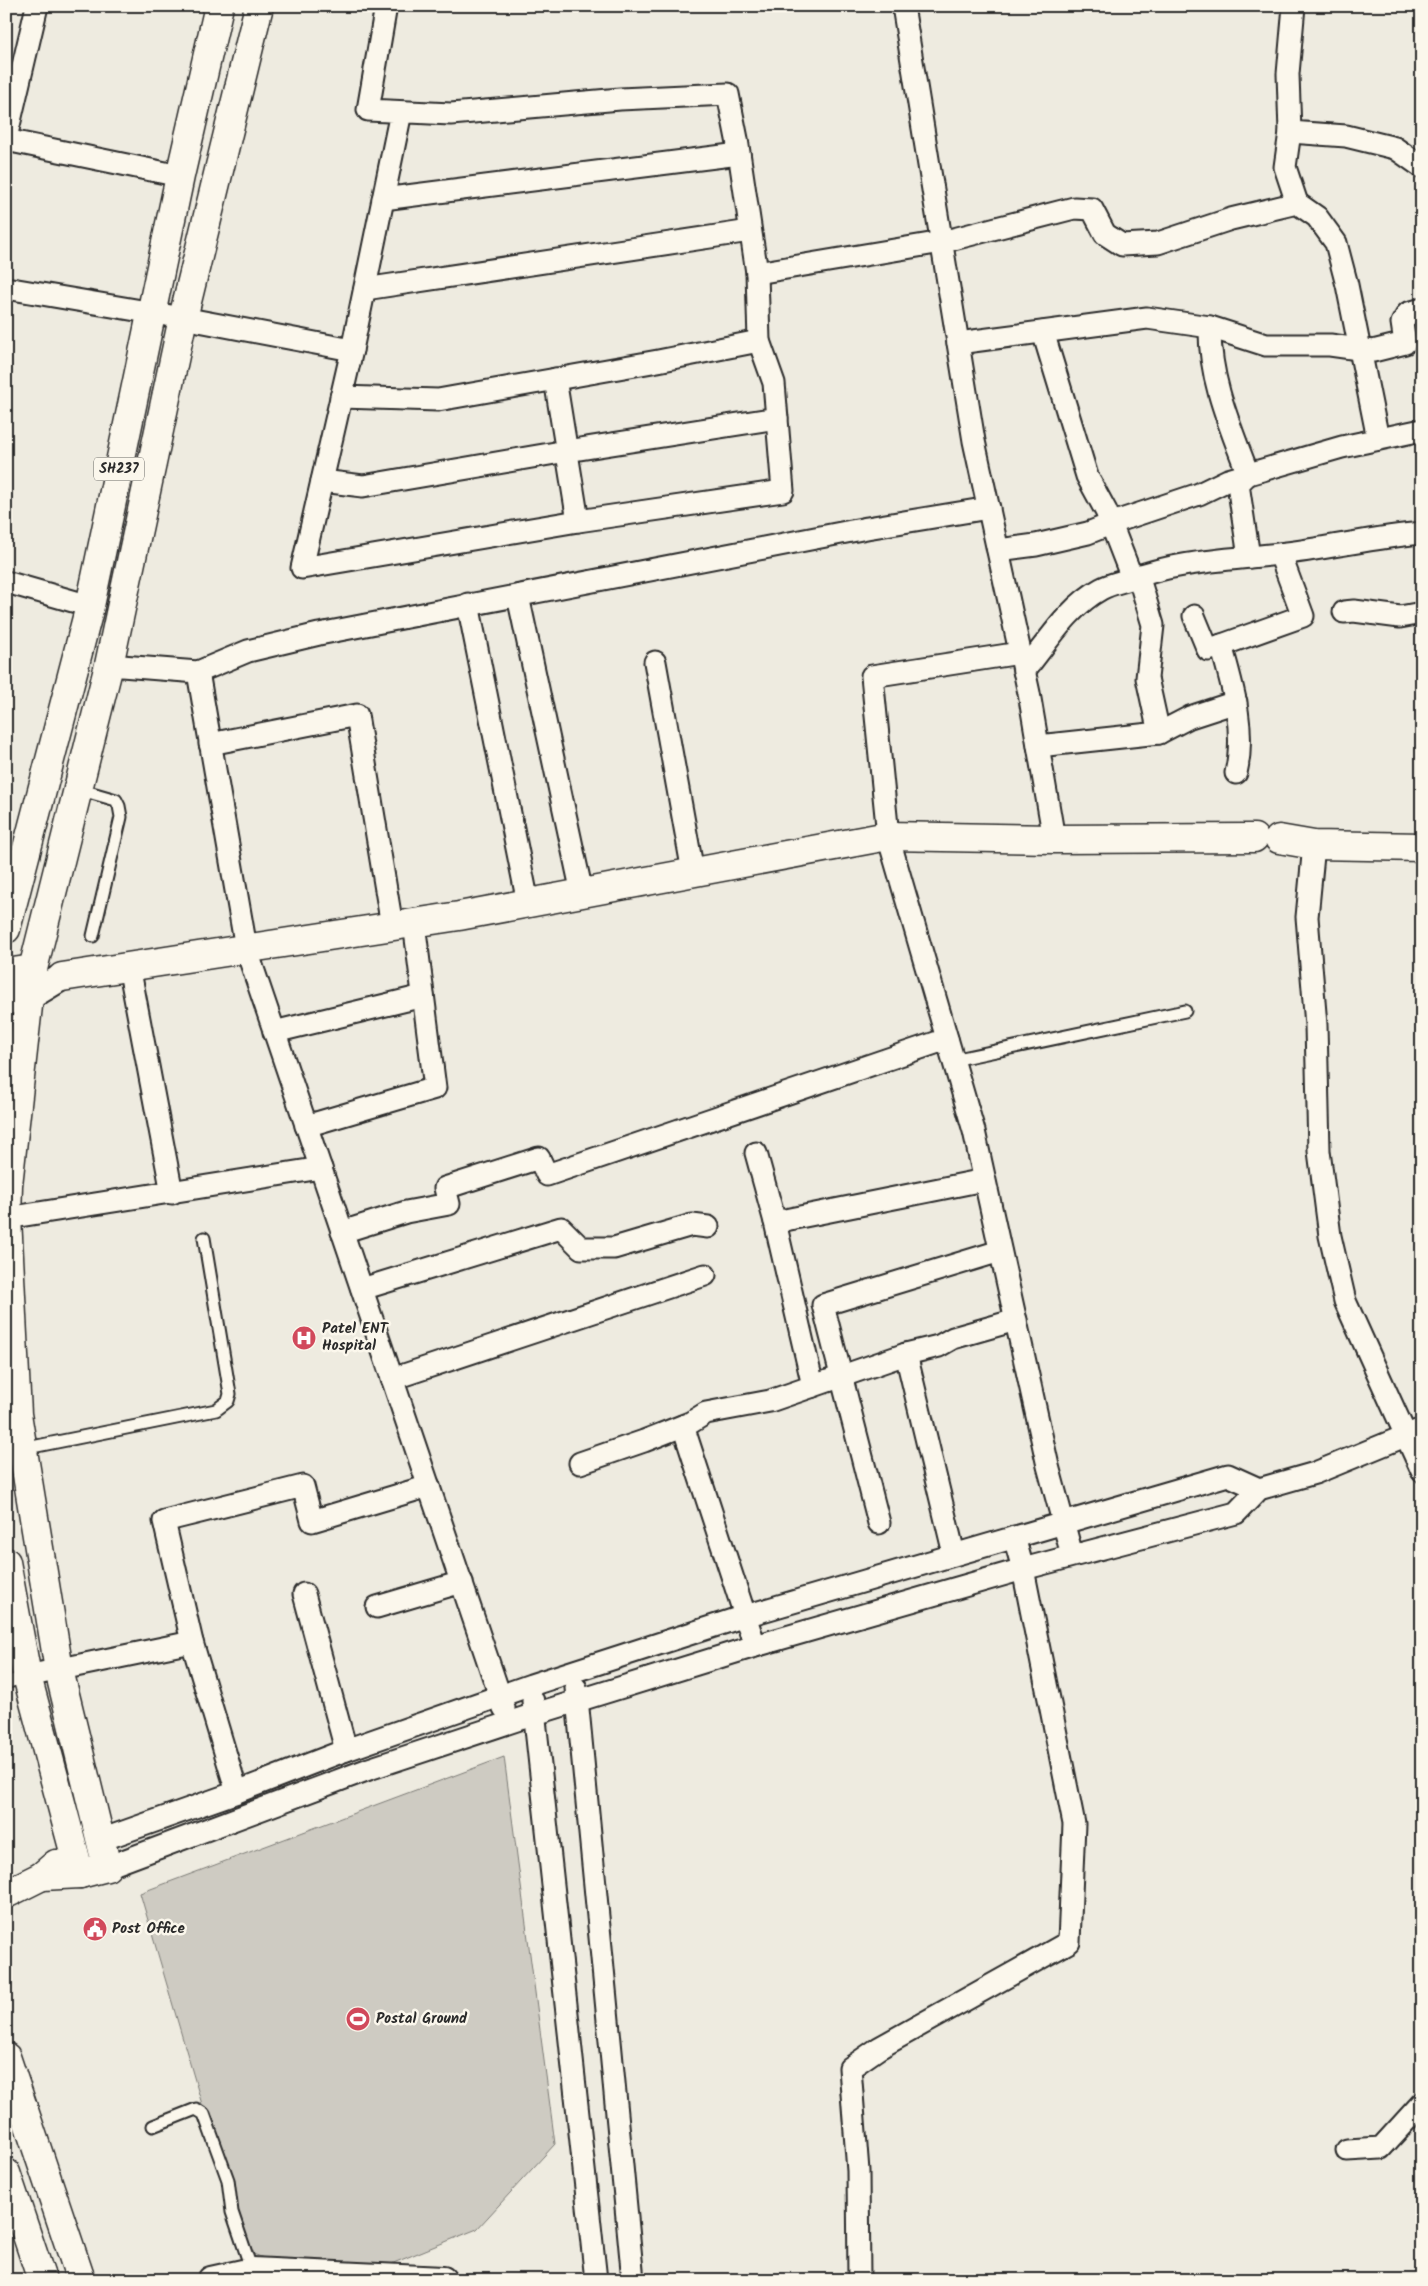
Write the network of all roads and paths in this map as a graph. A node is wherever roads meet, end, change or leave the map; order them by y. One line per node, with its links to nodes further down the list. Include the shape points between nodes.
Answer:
1 (37, 6): 9 (street)
2 (219, 6): 12 (main road, SH237)
3 (259, 6): 22 (main road, SH237)
4 (386, 6): 7 (street, via 368,110)
5 (903, 6): 16 (street)
6 (1294, 6): 8 (street, via 1288,74)
7 (401, 112): 10 (street, via 451,114 620,98 728,94); 13 (street)
8 (1290, 132): 11 (street, via 1346,136 1396,148); 14 (street, via 1285,167)
9 (6, 139): 12 (street)
10 (739, 154): 13 (street); 15 (street)
11 (1422, 167)
12 (180, 176): 21 (main road, SH237)
13 (383, 199): 19 (street)
14 (1297, 203): 16 (street, via 1231,219 1158,243 1122,245 1105,234 1092,209 1074,208); 27 (street, via 1317,217 1336,243)
15 (750, 231): 17 (street); 19 (street)
16 (942, 242): 17 (street); 26 (street)
17 (757, 273): 25 (street)
18 (6, 288): 21 (street)
19 (364, 289): 28 (street)
20 (1422, 309): 27 (street, via 1408,313 1402,323 1405,343 1373,351)
21 (153, 312): 22 (street); 48 (main road, SH237)
22 (183, 318): 28 (street); 55 (main road, SH237)
23 (1210, 327): 24 (street, via 1147,318); 27 (street, via 1266,345 1330,345); 35 (street, via 1216,386)
24 (1044, 332): 26 (street); 39 (street, via 1087,476)
25 (759, 340): 29 (street); 31 (street, via 774,383)
26 (958, 343): 37 (street)
27 (1359, 349): 33 (street)
28 (352, 350): 30 (street)
29 (555, 379): 30 (street, via 438,400); 34 (street)
30 (341, 397): 36 (street)
31 (777, 418): 34 (street); 38 (street, via 783,491)
32 (1422, 430): 33 (street)
33 (1378, 440): 35 (street)
34 (567, 451): 36 (street, via 363,486); 38 (street)
35 (1248, 474): 39 (street); 43 (street, via 1238,484)
36 (322, 481): 38 (street, via 302,568)
37 (989, 508): 41 (street); 46 (street, via 867,528)
38 (578, 521)
39 (1111, 524): 41 (street, via 1080,535); 44 (street)
40 (1422, 533): 42 (street, via 1383,536)
41 (998, 550): 54 (street)
42 (1280, 554): 43 (street); 52 (street, via 1303,616)
43 (1249, 557): 44 (street, via 1220,558)
44 (1135, 577): 54 (street, via 1102,588 1071,611); 58 (street, via 1153,625 1147,678)
45 (6, 582): 48 (street)
46 (518, 596): 47 (street); 68 (street)
47 (468, 604): 56 (street, via 248,651); 69 (street)
48 (90, 606): 71 (main road, SH237)
49 (1344, 612): 50 (street, via 1400,617)
50 (1422, 613)
51 (1194, 616): 52 (street, via 1208,650)
52 (1222, 645): 57 (street)
53 (655, 662): 67 (street)
54 (1022, 662): 60 (street); 63 (street, via 872,676)
55 (109, 665): 56 (street); 62 (main road, SH237)
56 (198, 672): 59 (street)
57 (1236, 702): 58 (street, via 1190,717); 61 (street, via 1240,727)
58 (1159, 733): 60 (street)
59 (210, 744): 70 (street, via 357,715); 73 (street)
60 (1038, 746): 64 (street)
61 (1236, 773)
62 (78, 789): 72 (lane, via 112,797 119,806 121,817); 75 (main road, SH237)
63 (888, 836): 64 (main road); 67 (main road); 82 (street)
64 (1054, 839): 65 (main road, via 1266,839)
65 (1314, 845): 66 (main road); 103 (street, via 1308,918 1316,1025 1319,1151 1330,1236 1345,1301)
66 (1422, 847)
67 (693, 872): 68 (main road)
68 (582, 893): 69 (main road)
69 (528, 903): 70 (main road)
70 (403, 924): 73 (main road); 78 (street)
71 (6, 929)
72 (93, 936)
73 (246, 948): 74 (main road); 81 (street)
74 (129, 966): 77 (main road); 88 (street)
75 (33, 969): 76 (main road); 77 (street); 79 (main road, SH237)
76 (6, 973)
77 (62, 977): 79 (street)
78 (423, 996): 81 (street); 84 (street, via 435,1088)
79 (18, 999): 89 (main road, SH237)
80 (1185, 1011): 83 (lane)
81 (274, 1032): 84 (street)
82 (947, 1039): 83 (street); 92 (street, via 547,1175 540,1158 444,1188 449,1204 406,1212)
83 (953, 1060): 87 (street)
84 (306, 1126): 86 (street)
85 (756, 1153): 90 (street)
86 (321, 1168): 88 (street); 92 (street)
87 (984, 1180): 90 (street); 94 (street)
88 (172, 1193): 89 (street)
89 (6, 1218): 104 (main road, SH237, via 17,1414)
90 (775, 1222): 101 (street)
91 (708, 1227): 96 (street, via 692,1225 614,1248 580,1248 562,1228)
92 (342, 1232): 96 (street)
93 (204, 1238): 104 (lane, via 230,1394 228,1401 216,1410)
94 (1000, 1251): 97 (street); 99 (street, via 823,1305)
95 (705, 1275): 100 (street)
96 (362, 1289): 100 (street)
97 (1016, 1320): 98 (street); 109 (street, via 1048,1466)
98 (906, 1354): 99 (street); 112 (street)
99 (842, 1376): 101 (street); 110 (street)
100 (392, 1379): 107 (street)
101 (813, 1386): 102 (street, via 770,1401 706,1413)
102 (682, 1426): 105 (street); 119 (street)
103 (1416, 1435): 106 (street); 108 (street)
104 (22, 1449): 122 (main road, SH237)
105 (580, 1463)
106 (1422, 1471)
107 (429, 1486): 116 (street); 120 (street, via 312,1521 303,1486 164,1520)
108 (1264, 1487): 109 (street, via 1228,1475); 113 (street, via 1236,1512)
109 (1064, 1522): 111 (street); 113 (street)
110 (879, 1523)
111 (1014, 1537): 112 (street); 115 (street)
112 (954, 1554): 119 (street)
113 (1072, 1556): 115 (street)
114 (6, 1562): 124 (main road)
115 (1023, 1569): 121 (street); 150 (street, via 1074,1824 1069,1942 879,2048 850,2068 858,2171)
116 (462, 1582): 118 (street); 126 (street)
117 (304, 1594): 130 (street)
118 (377, 1607)
119 (745, 1616): 121 (street); 123 (street)
120 (192, 1642): 122 (street); 131 (street)
121 (755, 1646): 127 (street)
122 (59, 1670): 124 (street); 132 (main road, SH237)
123 (574, 1673): 125 (street); 127 (street)
124 (16, 1680): 133 (main road)
125 (530, 1685): 126 (street); 128 (street)
126 (500, 1695): 129 (street); 130 (street)
127 (578, 1701): 128 (street); 149 (street)
128 (535, 1714): 129 (street); 148 (street)
129 (509, 1722): 134 (street, via 369,1769)
130 (346, 1750): 131 (street)
131 (237, 1792): 132 (street)
132 (101, 1840): 133 (main road); 134 (main road, SH237)
133 (73, 1848): 135 (main road); 136 (main road)
134 (107, 1867): 135 (main road)
135 (80, 1874): 136 (main road)
136 (42, 1876): 137 (main road)
137 (6, 1894)
138 (6, 2057): 145 (main road)
139 (1422, 2103): 141 (street, via 1382,2148)
140 (153, 2126): 143 (lane, via 196,2109 204,2114 228,2180 232,2212)
141 (1347, 2150)
142 (6, 2173): 144 (main road)
143 (252, 2270): 146 (street); 147 (street)
144 (42, 2280)
145 (81, 2280)
146 (211, 2280)
147 (443, 2280)
148 (596, 2280)
149 (633, 2280)
150 (859, 2280)

